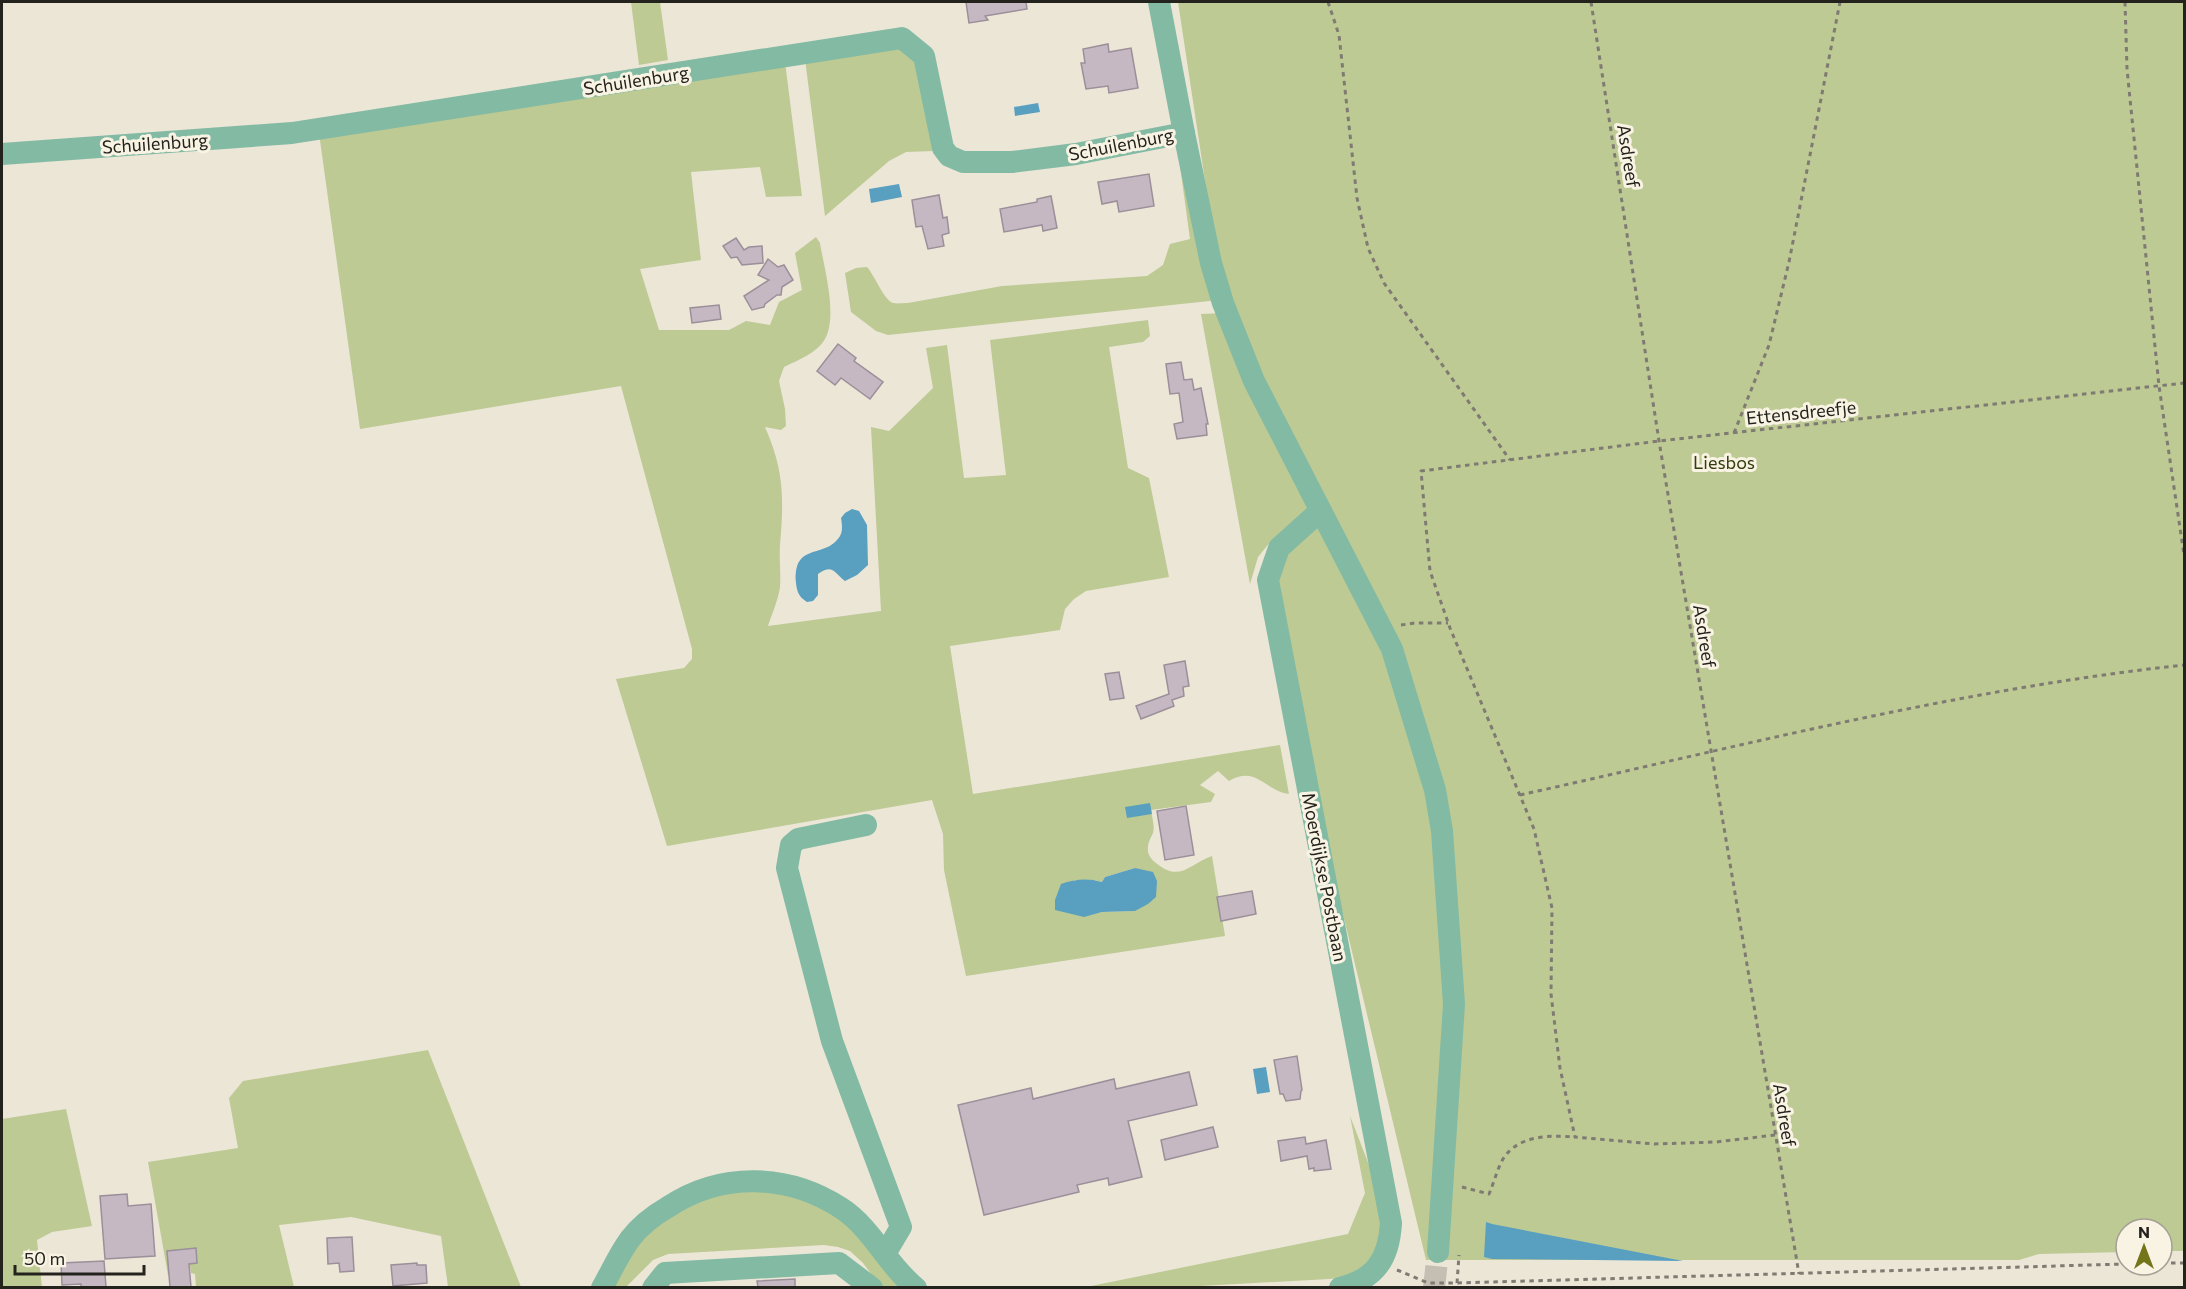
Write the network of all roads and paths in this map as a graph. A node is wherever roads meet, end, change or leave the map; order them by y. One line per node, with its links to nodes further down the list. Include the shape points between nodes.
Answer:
1 (1160, 2): 6 (street)
2 (1328, 2): 12 (path, via 1339,35 1357,198 1368,248 1384,283)
3 (1591, 2): 11 (path, Asdreef)
4 (1840, 2): 10 (path, via 1769,345)
5 (2125, 2): 9 (path, via 2127,69)
6 (1184, 133): 7 (street, Schuilenburg, via 1012,162 963,162 949,156 943,148 924,56 902,38 292,134); 13 (street, via 1223,303 1254,381)
7 (2, 154)
8 (2184, 383): 9 (path, Ettensdreefje)
9 (2159, 386): 10 (path, Ettensdreefje); 14 (path)
10 (1734, 433): 11 (path, Ettensdreefje)
11 (1659, 441): 12 (path, Ettensdreefje); 18 (path, Asdreef)
12 (1510, 460): 15 (path, Ettensdreefje, via 1421,471 1430,571)
13 (1320, 511): 16 (street); 26 (street, Moerdijkse Postbaan, via 1279,548 1268,580 1391,1223 1390,1243)
14 (2184, 555)
15 (1449, 623): 16 (path); 19 (path)
16 (1381, 628): 24 (street, via 1392,649 1432,779 1442,831 1454,1004)
17 (2184, 665): 18 (path, via 2115,672 1930,703)
18 (1711, 753): 19 (path); 21 (path, Asdreef)
19 (1520, 795): 22 (path, via 1534,829 1552,908 1551,994 1560,1068)
20 (866, 825): 25 (street, via 798,839 791,845 787,868 832,1041 901,1227)
21 (1774, 1135): 22 (path, via 1653,1144); 28 (path, Asdreef)
22 (1575, 1137): 23 (path, via 1552,1135 1513,1147 1489,1194)
23 (1463, 1188)
24 (1438, 1252)
25 (885, 1254): 29 (street, via 842,1209 809,1191 778,1182 742,1180 711,1186 681,1198 653,1216 630,1239); 32 (street)
26 (1383, 1261): 28 (path, via 1428,1283); 33 (street, via 1365,1277)
27 (2114, 1264): 28 (path)
28 (1799, 1274)
29 (602, 1287)
30 (653, 1287): 31 (street, via 665,1273 839,1263)
31 (872, 1287)
32 (916, 1287)
33 (1341, 1287)

